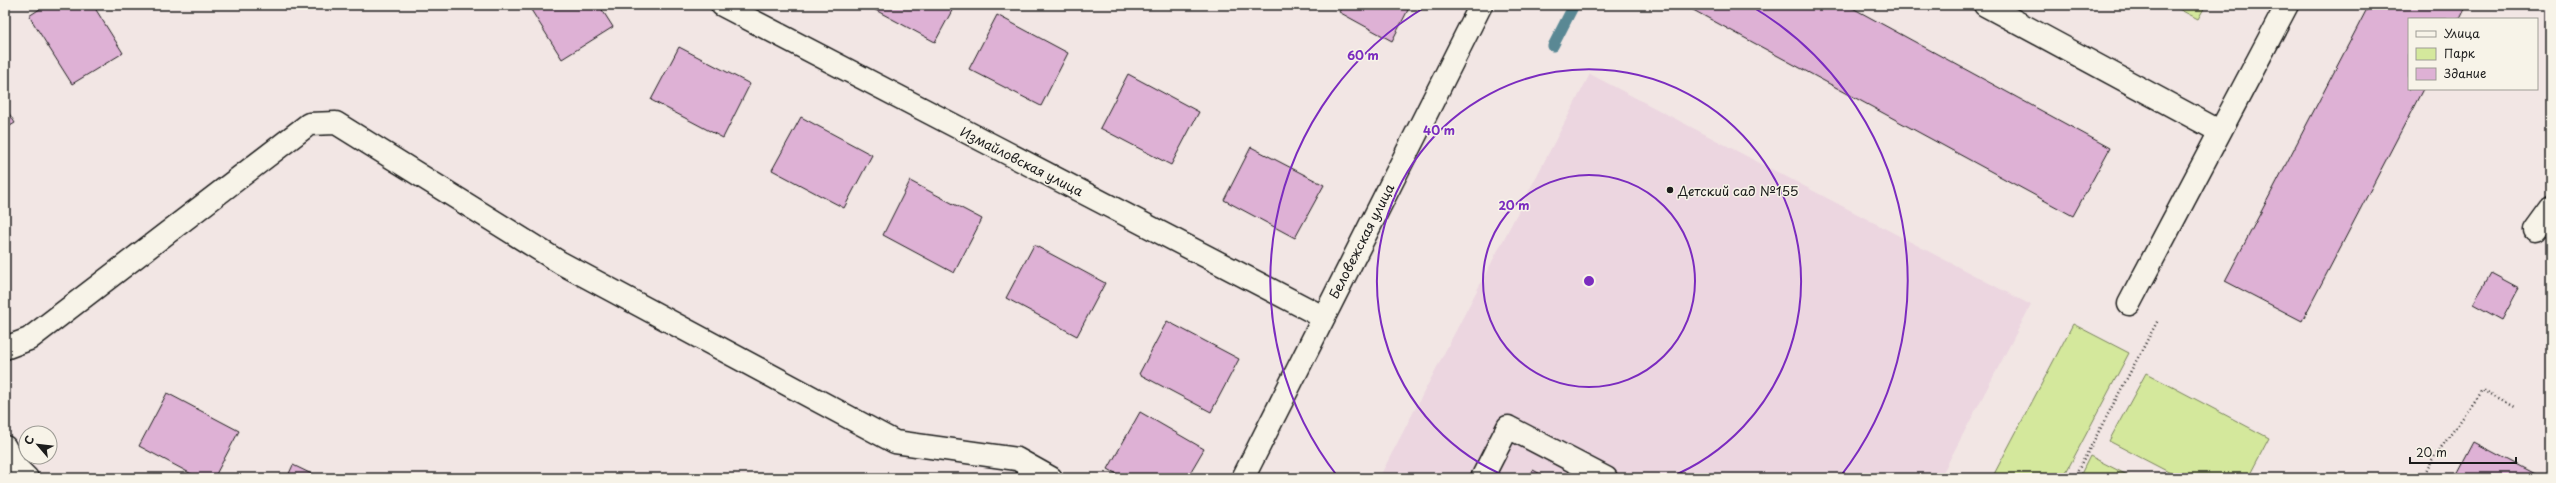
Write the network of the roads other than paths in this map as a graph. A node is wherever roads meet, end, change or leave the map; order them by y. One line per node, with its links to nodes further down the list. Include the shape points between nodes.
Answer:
1 (722, 5): 9 (street, Измайловская улица)
2 (1481, 5): 9 (street, Беловежская улица)
3 (1985, 5): 5 (street)
4 (2287, 5): 5 (street)
5 (2219, 131): 8 (street)
6 (2551, 208): 7 (street)
7 (2535, 230)
8 (2129, 304)
9 (1323, 317): 14 (street, Беловежская улица)
10 (5, 348): 13 (street, via 28,339 309,124 336,123 561,263 895,442 1017,459)
11 (5, 447): 12 (street, via 14,466)
12 (27, 478)
13 (1051, 478)
14 (1243, 478)
15 (1482, 478): 16 (street, via 1508,427)
16 (1606, 478)

